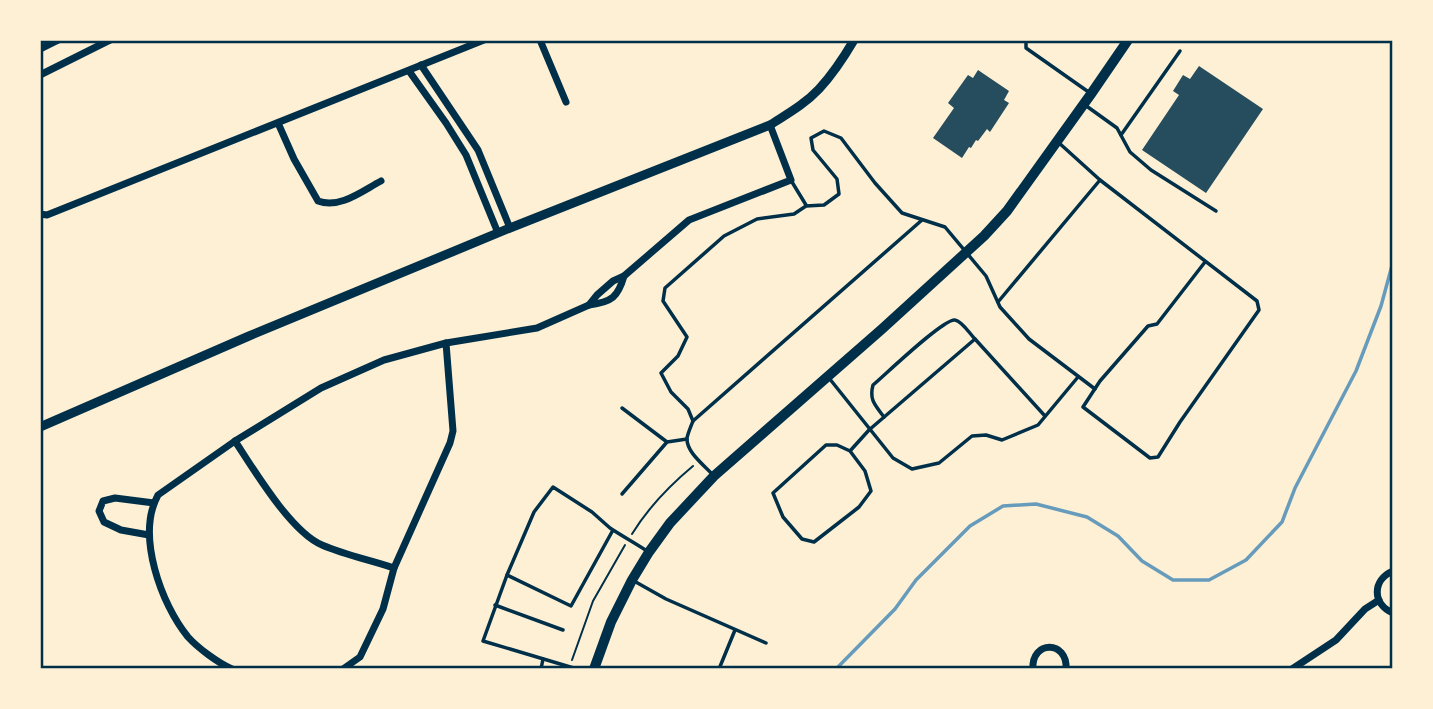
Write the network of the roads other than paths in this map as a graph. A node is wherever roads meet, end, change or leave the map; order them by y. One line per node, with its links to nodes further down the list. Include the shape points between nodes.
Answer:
1 (58, 40): 8 (street)
2 (110, 40): 12 (street)
3 (484, 40): 10 (street)
4 (540, 40): 14 (street)
5 (855, 40): 17 (street, via 817,90)
6 (1026, 40): 13 (lane, via 1026,48)
7 (1128, 40): 13 (main road)
8 (40, 49)
9 (1180, 51): 18 (lane)
10 (421, 65): 11 (street); 27 (street, via 478,150)
11 (409, 71): 16 (street); 28 (street, via 466,155)
12 (40, 75)
13 (1091, 94): 15 (main road)
14 (566, 102)
15 (1083, 103): 18 (lane); 19 (main road)
16 (278, 123): 22 (street, via 318,201 333,204 346,200); 25 (street)
17 (771, 125): 20 (street); 27 (street)
18 (1121, 135): 24 (lane, via 1130,152 1150,170)
19 (1058, 142): 21 (lane); 29 (main road, via 1007,211)
20 (791, 180): 23 (lane); 31 (street, via 689,220)
21 (1100, 180): 30 (lane); 32 (lane)
22 (381, 181)
23 (806, 206): 26 (lane, via 824,205 839,194 837,179 813,150 811,138 824,131 841,138 902,213); 42 (lane, via 794,214 757,219 724,236 665,288 663,301 687,337 662,373)
24 (1216, 211)
25 (43, 215)
26 (922, 220): 29 (lane, via 945,227); 42 (lane)
27 (510, 228): 28 (street)
28 (498, 233): 43 (street)
29 (966, 252): 32 (lane, via 986,276); 36 (main road)
30 (1206, 262): 38 (lane, via 1157,324 1147,326); 38 (lane, via 1256,301 1259,310 1158,457 1150,457 1083,407)
31 (624, 276): 33 (street); 33 (street, via 619,293 605,303)
32 (998, 302): 37 (lane, via 1029,339)
33 (589, 304): 35 (street, via 537,328)
34 (975, 339): 40 (lane); 41 (lane); 41 (lane, via 954,319 932,332 873,385 870,394)
35 (446, 343): 46 (street, via 384,360 321,388); 55 (street, via 453,431)
36 (829, 377): 44 (lane); 49 (main road)
37 (1078, 377): 38 (lane); 40 (lane)
38 (1095, 390)
39 (622, 408): 47 (lane)
40 (1045, 416): 44 (lane, via 1038,425 1002,440 972,436 939,463 912,469 893,458)
41 (884, 417): 44 (lane)
42 (693, 421): 45 (lane)
43 (40, 427)
44 (869, 430): 48 (lane)
45 (687, 439): 47 (lane); 49 (lane)
46 (235, 442): 51 (street); 55 (street, via 282,510 319,544)
47 (667, 442): 50 (lane)
48 (850, 450): 48 (lane, via 826,445 773,493 783,517 802,539 814,542 859,508 871,491 865,471)
49 (714, 476): 54 (main road)
50 (622, 494)
51 (154, 503): 53 (street); 53 (street, via 115,498 103,501 99,511 104,522)
52 (613, 530): 54 (lane); 57 (lane, via 570,606); 57 (lane, via 552,487 534,512)
53 (149, 535): 67 (street, via 159,584 189,638)
54 (649, 552): 58 (main road)
55 (394, 568): 66 (street, via 383,609 360,657)
56 (1393, 571): 59 (street, via 1378,585)
57 (507, 575): 60 (lane)
58 (632, 580): 63 (lane); 70 (main road)
59 (1379, 600): 61 (street); 74 (street, via 1336,640)
60 (495, 605): 62 (lane); 65 (lane, via 483,640)
61 (1393, 613)
62 (563, 630)
63 (735, 630): 64 (lane); 71 (lane)
64 (766, 643)
65 (543, 659): 68 (lane); 69 (lane)
66 (347, 668)
67 (232, 669)
68 (541, 669)
69 (578, 669)
70 (594, 669)
71 (719, 669)
72 (1033, 669): 73 (street, via 1036,654 1050,647 1061,651)
73 (1066, 669)
74 (1292, 669)

